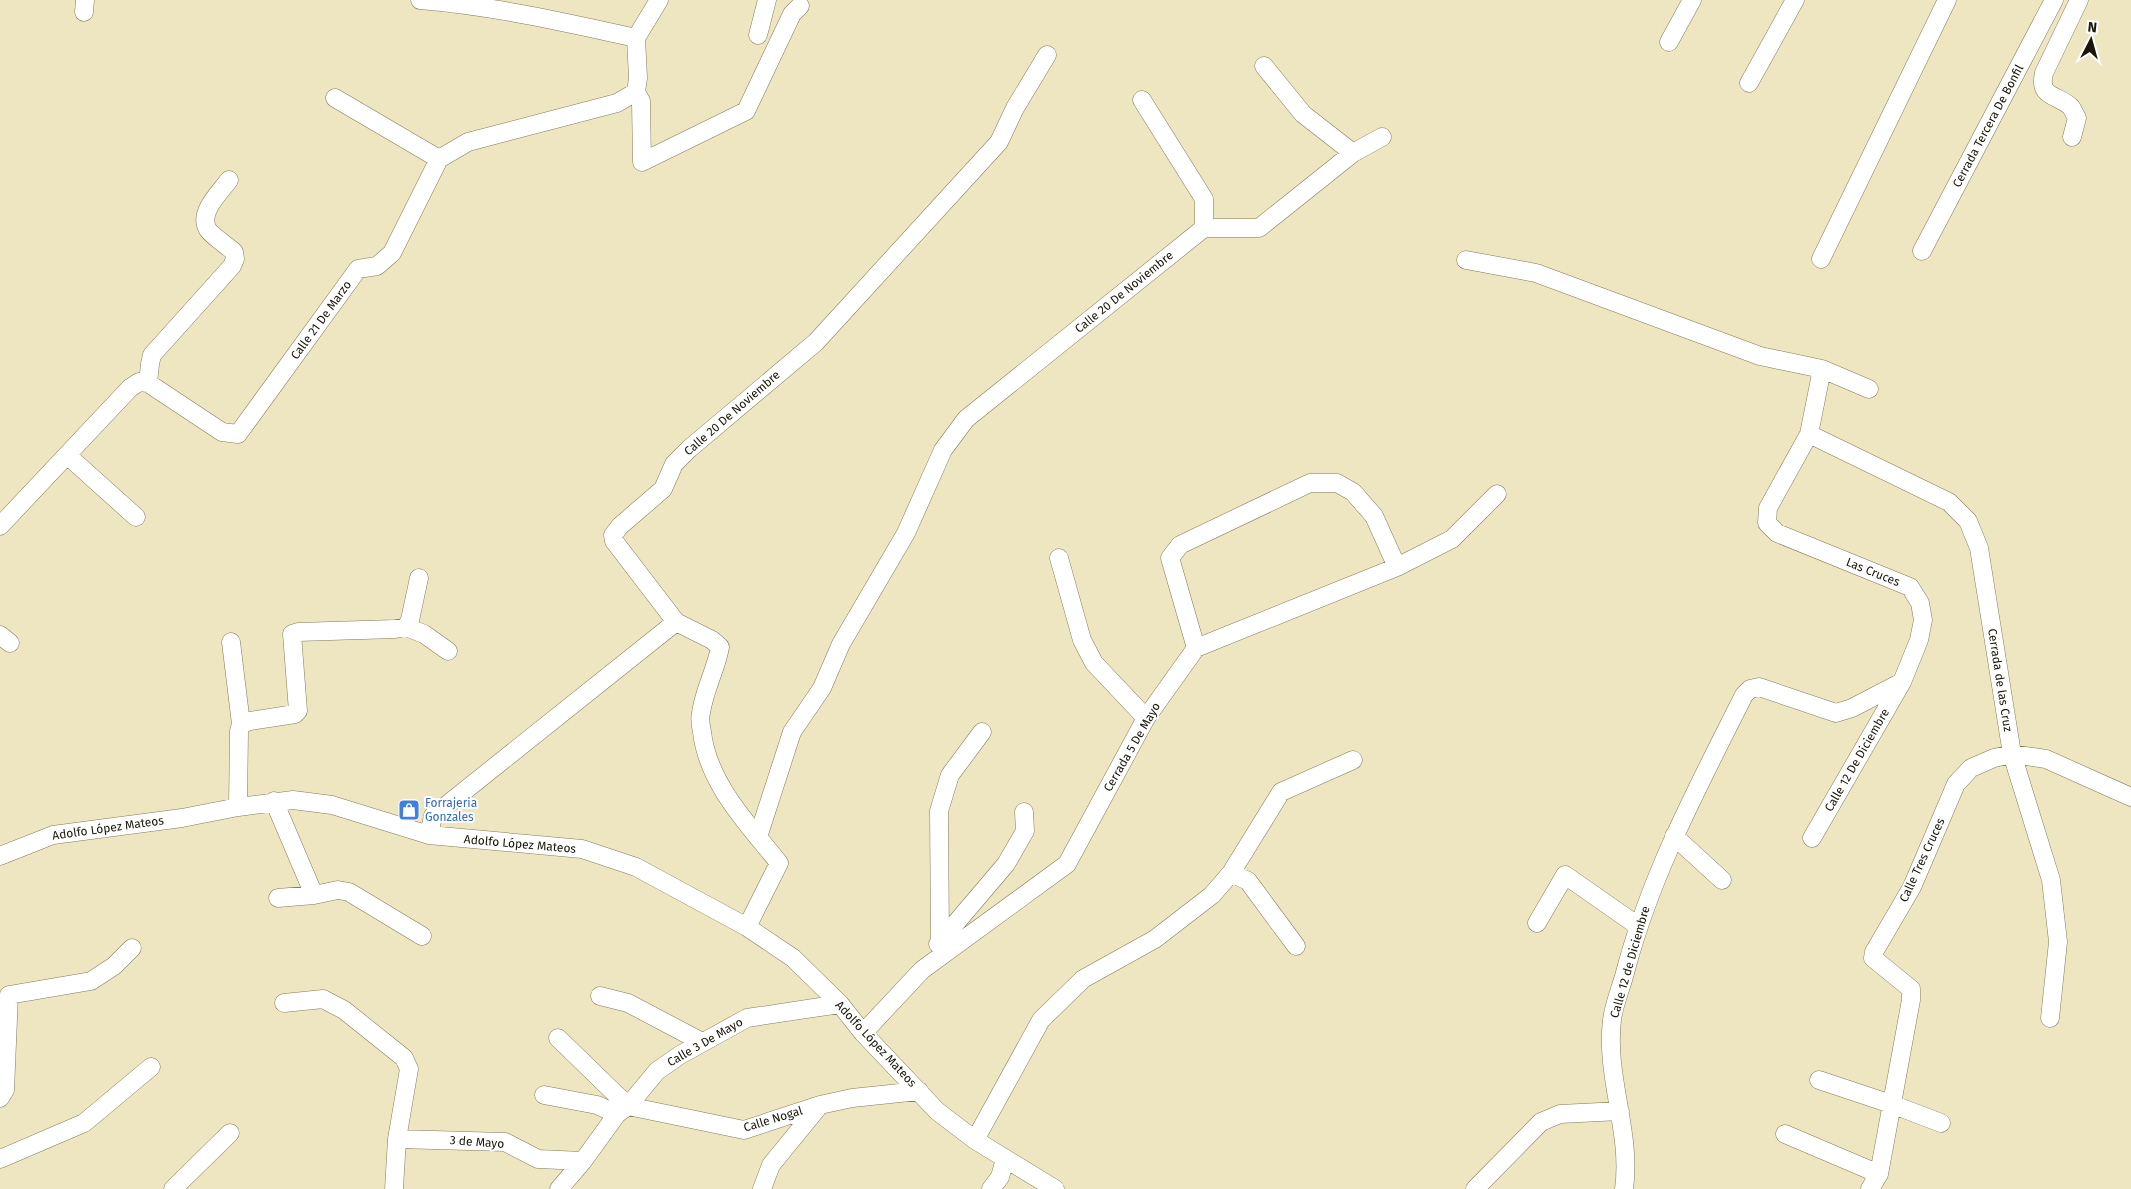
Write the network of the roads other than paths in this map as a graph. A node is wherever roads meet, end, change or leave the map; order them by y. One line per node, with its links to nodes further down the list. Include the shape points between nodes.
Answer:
1 (420, 0): 11 (street, via 478,6)
2 (659, 0): 11 (street)
3 (767, 0): 10 (street)
4 (1692, 0): 12 (street)
5 (1795, 0): 15 (street)
6 (1947, 0): 26 (street)
7 (2054, 0): 25 (street, Cerrada Tercera De Bonfil)
8 (2079, 0): 20 (street, via 2042,82 2047,94 2071,107 2077,118)
9 (800, 6): 16 (street, via 792,14 746,110 642,162 641,101)
10 (758, 35)
11 (636, 38): 16 (street)
12 (1669, 42)
13 (1047, 55): 39 (street, Calle 20 De Noviembre, via 999,142 816,342 689,449 674,464 663,489 613,535 614,541)
14 (1264, 66): 21 (street, via 1303,114)
15 (1749, 83)
16 (636, 92): 22 (street, via 617,103 468,142)
17 (335, 98): 22 (street)
18 (1142, 100): 24 (street, via 1204,199)
19 (1382, 137): 21 (street)
20 (2072, 137)
21 (1352, 152): 24 (street, via 1259,228)
22 (439, 159): 29 (street, Calle 21 De Marzo, via 392,253 377,266 358,269 238,434 222,432)
23 (229, 180): 29 (street, via 210,205 205,218 207,229 234,252 235,259 152,355)
24 (1204, 228): 56 (street, Calle 20 De Noviembre, via 966,419 943,450 906,533 841,644 822,688 792,732)
25 (1922, 251)
26 (1821, 259)
27 (1466, 260): 28 (street, via 1536,273 1760,356)
28 (1822, 369): 30 (street); 31 (street, Las Cruces)
29 (148, 383): 32 (street, via 139,382 130,388)
30 (1869, 389)
31 (1808, 434): 44 (street, Las Cruces, via 1768,508 1767,523 1777,534 1910,587 1920,603 1922,620 1919,640); 48 (street, Cerrada de las Cruz, via 1949,502 1968,521 1979,548)
32 (67, 455): 34 (street); 35 (street)
33 (1497, 494): 37 (street, via 1452,539)
34 (136, 517)
35 (0, 526)
36 (1059, 558): 45 (street, via 1082,640 1094,663)
37 (1397, 567): 42 (street); 42 (street, via 1374,516 1354,492 1337,483 1310,483 1180,545 1170,558)
38 (419, 578): 40 (street)
39 (676, 622): 54 (street, via 434,816); 56 (street, Calle 20 De Noviembre, via 720,647 700,716 704,750 722,789)
40 (406, 627): 43 (street, via 424,634); 46 (street, via 292,634 298,712)
41 (231, 642): 46 (street)
42 (1196, 648): 45 (street, Cerrada 5 De Mayo)
43 (448, 651)
44 (1902, 682): 55 (street, Calle 12 de Diciembre, via 1836,713 1759,686 1750,689 1744,695); 57 (street, Calle 12 De Diciembre)
45 (1146, 718): 70 (street, Cerrada 5 De Mayo, via 1067,864)
46 (241, 724): 52 (street)
47 (982, 732): 67 (street, via 950,775 939,811)
48 (2012, 754): 50 (street, Calle Tres Cruces, via 2046,759); 74 (street, Cerrada de las Cruz, via 2051,880 2058,942); 84 (street, Calle Tres Cruces, via 1971,768 1956,784 1912,887 1874,952 1873,958 1911,989)
49 (1353, 760): 59 (street, via 1281,792)
50 (2131, 797)
51 (274, 801): 52 (street, Adolfo López Mateos); 54 (street, Adolfo López Mateos, via 332,805); 61 (street)
52 (238, 807): 58 (street, Adolfo López Mateos, via 53,835)
53 (1024, 812): 67 (street, via 1025,830 1006,864)
54 (429, 835): 64 (street, Adolfo López Mateos, via 582,849 636,867)
55 (1674, 836): 60 (street); 65 (street, Calle 12 de Diciembre)
56 (758, 837): 64 (street, Calle 20 De Noviembre, via 779,863)
57 (1812, 838)
58 (0, 856)
59 (1231, 873): 68 (street, via 1248,881); 91 (street, via 1212,895 1155,938 1083,979 1041,1020)
60 (1722, 880)
61 (314, 895): 62 (street); 66 (street, via 338,890 349,892)
62 (278, 898)
63 (1537, 923): 65 (street, via 1565,875)
64 (747, 926): 73 (street, Adolfo López Mateos, via 793,958)
65 (1638, 926): 86 (street, Calle 12 de Diciembre, via 1612,1020 1612,1074)
66 (422, 936)
67 (940, 941): 70 (street)
68 (1296, 946)
69 (132, 948): 82 (street, via 114,966 91,981 9,994 5,1090)
70 (922, 970): 75 (street, Cerrada 5 De Mayo)
71 (600, 996): 77 (street, via 628,1003)
72 (284, 1003): 90 (street, via 323,999 344,1010 404,1058 409,1069)
73 (840, 1004): 75 (street, Adolfo López Mateos); 77 (street, Calle 3 De Mayo, via 747,1018)
74 (2050, 1018)
75 (863, 1033): 80 (street, Adolfo López Mateos)
76 (558, 1038): 85 (street)
77 (702, 1042): 85 (street, Calle 3 De Mayo, via 657,1072)
78 (151, 1067): 92 (street, via 84,1123)
79 (1818, 1080): 84 (street)
80 (919, 1091): 83 (street, Calle Nogal); 91 (street, Adolfo López Mateos, via 937,1111)
81 (544, 1095): 85 (street, Calle Nogal)
82 (0, 1098)
83 (820, 1105): 85 (street, Calle Nogal, via 744,1130); 100 (street, via 771,1165)
84 (1894, 1105): 87 (street); 95 (street, Calle Tres Cruces)
85 (623, 1110): 94 (street, Calle 3 De Mayo)
86 (1620, 1111): 102 (street, via 1560,1114 1541,1122); 103 (street, Calle 12 de Diciembre, via 1626,1172)
87 (1940, 1123)
88 (230, 1133): 97 (street)
89 (1785, 1134): 95 (street)
90 (396, 1139): 94 (street, 3 de Mayo, via 505,1142 538,1159); 98 (street)
91 (975, 1140): 93 (street, Adolfo López Mateos)
92 (0, 1159)
93 (1005, 1159): 96 (street); 101 (street, Adolfo López Mateos)
94 (583, 1161): 99 (street, Calle 3 De Mayo)
95 (1874, 1182)
96 (997, 1185)
97 (174, 1189)
98 (394, 1189)
99 (559, 1189)
100 (762, 1189)
101 (1055, 1189)
102 (1475, 1189)
103 (1624, 1189)

